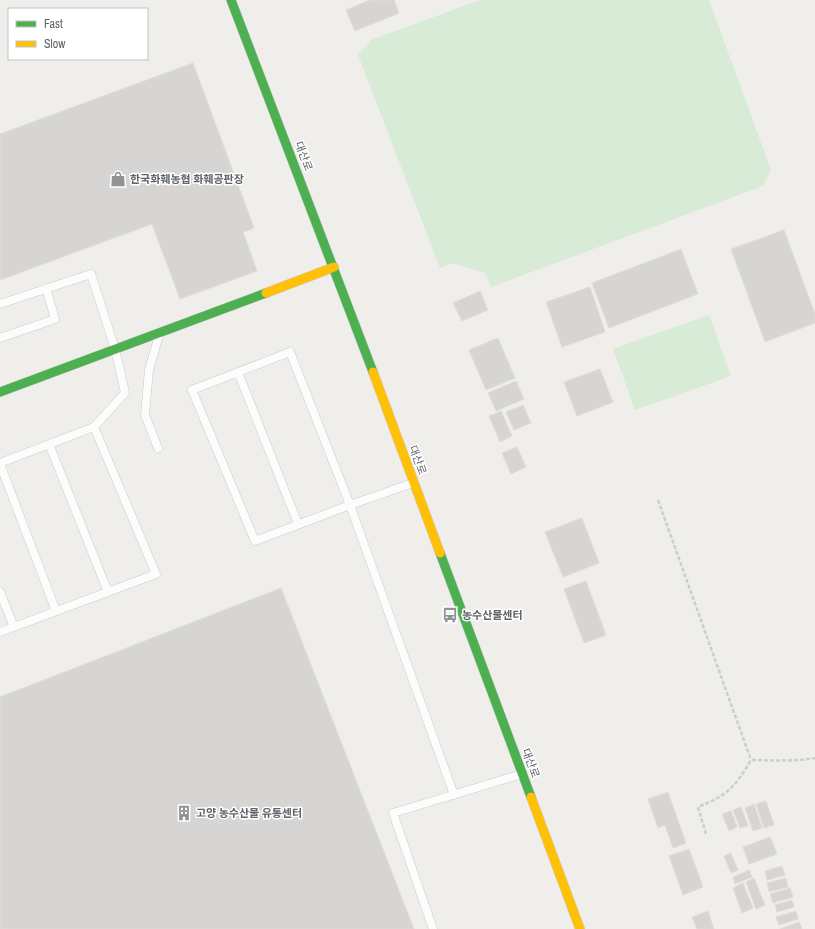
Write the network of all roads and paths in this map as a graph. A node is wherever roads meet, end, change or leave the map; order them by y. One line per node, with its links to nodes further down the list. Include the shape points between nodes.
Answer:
1 (231, 0): 2 (street, 대산로)
2 (334, 267): 5 (street); 14 (street, 대산로)
3 (46, 288): 4 (lane); 6 (lane, via 55,319); 7 (lane, via 91,274)
4 (0, 304)
5 (160, 333): 7 (street); 12 (lane, via 149,370 145,415)
6 (0, 338)
7 (115, 349): 9 (street); 10 (lane, via 125,393)
8 (238, 372): 16 (lane, via 290,352); 17 (lane); 17 (lane, via 192,390 255,541)
9 (0, 392)
10 (94, 427): 11 (lane); 19 (lane, via 156,574)
11 (49, 444): 13 (lane); 19 (lane)
12 (158, 448)
13 (0, 463): 20 (lane)
14 (414, 482): 16 (lane); 25 (street, 대산로)
15 (658, 500): 24 (path)
16 (350, 505): 17 (lane); 26 (lane)
17 (298, 524)
18 (0, 592): 21 (lane)
19 (108, 592): 20 (lane)
20 (56, 611): 21 (lane)
21 (14, 627): 22 (lane)
22 (0, 632)
23 (815, 758): 24 (path)
24 (752, 760): 27 (path, via 732,789 698,807)
25 (523, 774): 26 (lane); 29 (street, 대산로)
26 (454, 795): 28 (lane, via 393,813)
27 (706, 834)
28 (432, 929)
29 (580, 929)

